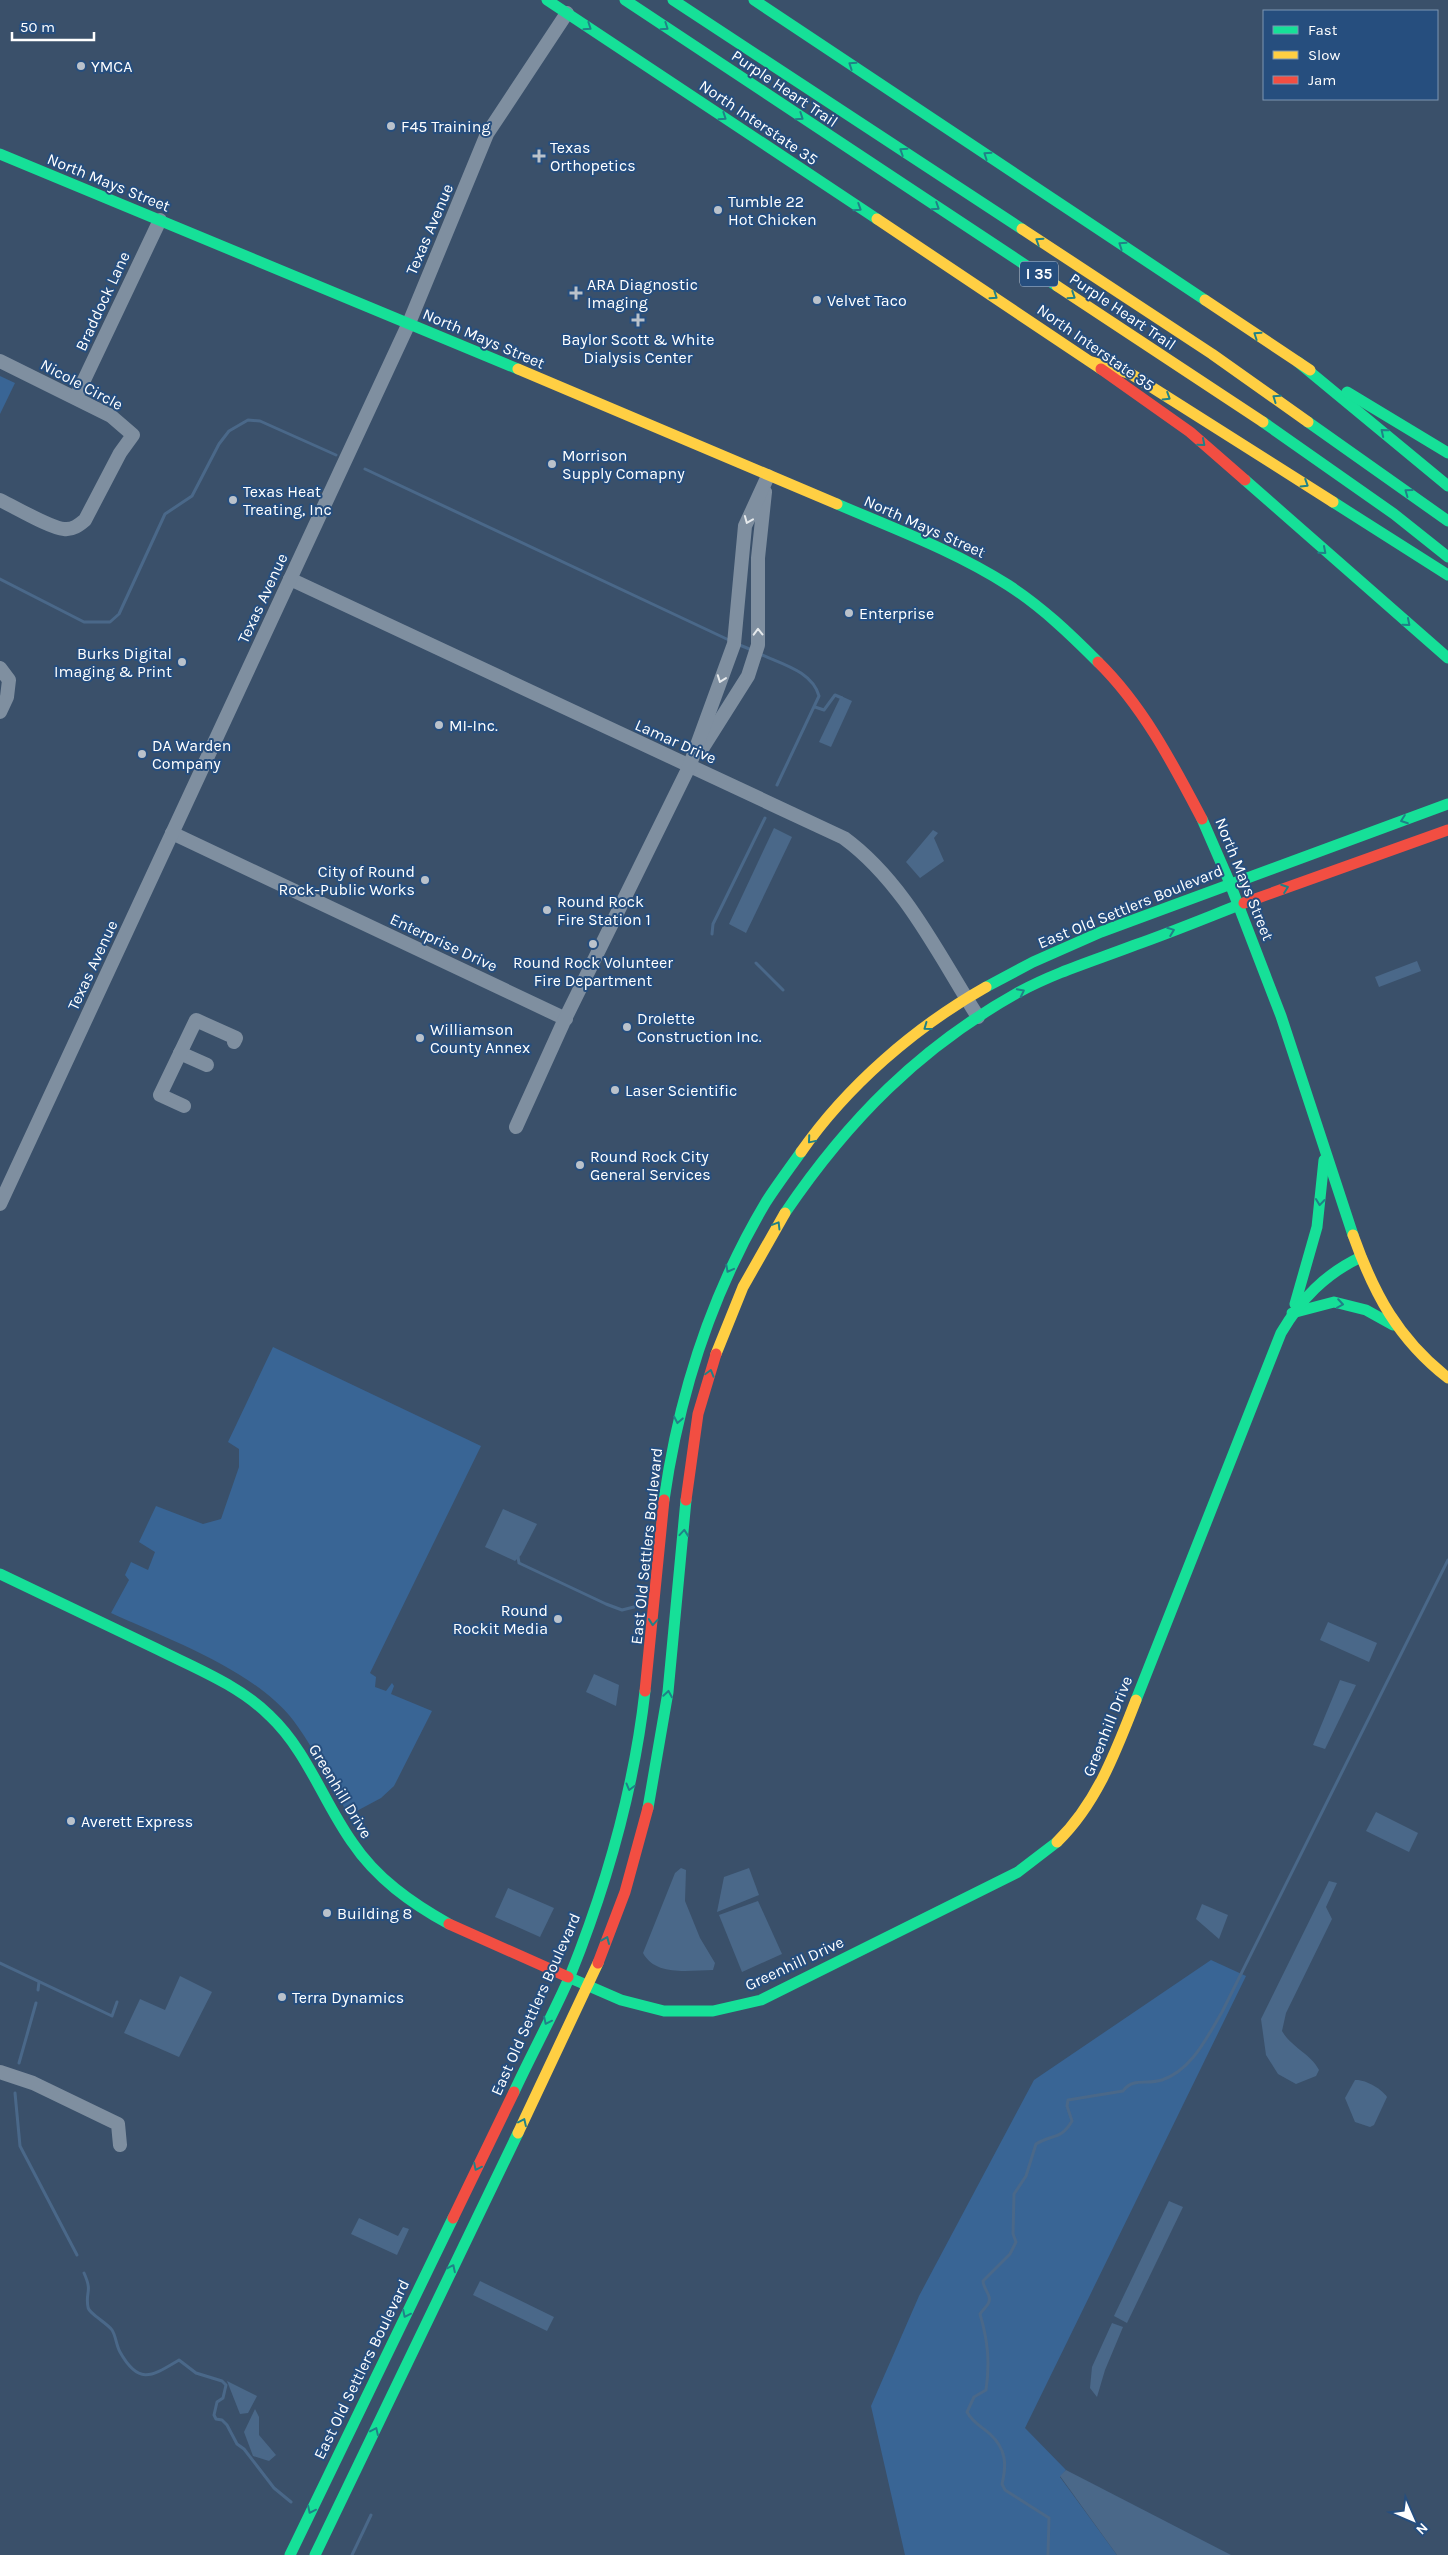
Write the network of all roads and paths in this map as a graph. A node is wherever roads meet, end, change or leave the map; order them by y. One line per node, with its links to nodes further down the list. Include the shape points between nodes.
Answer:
1 (547, 0): 5 (main road, North Interstate 35)
2 (624, 0): 18 (main road, Purple Heart Trail / I 35, one-way to 18, via 1295,443)
3 (673, 0): 17 (main road, Purple Heart Trail / I 35, one-way to 3, via 1212,354)
4 (759, 1): 11 (main road, one-way to 4)
5 (567, 13): 8 (street, Texas Avenue, via 487,134); 10 (main road, North Interstate 35, one-way to 10)
6 (0, 154): 7 (main road, North Mays Street)
7 (160, 220): 8 (main road, North Mays Street); 12 (street, Braddock Lane)
8 (409, 323): 14 (main road, North Mays Street); 20 (street, Texas Avenue)
9 (0, 361): 12 (street, Nicole Circle)
10 (1092, 362): 19 (main road, one-way to 19, via 1131,374); 21 (main road, North Interstate 35, one-way to 21, via 1190,432)
11 (1298, 362): 13 (main road); 15 (main road, one-way to 11)
12 (76, 397): 16 (street, Nicole Circle, via 111,416 133,436 120,453 85,520 73,528 59,528)
13 (1448, 453)
14 (768, 476): 24 (street, one-way to 24, via 745,526 734,644); 24 (street, one-way to 14, via 748,676 758,645 759,537); 28 (main road, North Mays Street, via 964,559 1058,621 1126,694 1160,740 1199,809)
15 (1448, 486)
16 (0, 500)
17 (1448, 521)
18 (1448, 557)
19 (1448, 575)
20 (290, 579): 24 (street, Lamar Drive); 27 (street, Texas Avenue)
21 (1448, 658)
22 (0, 668): 23 (street, via 9,680 7,697)
23 (0, 712)
24 (689, 767): 30 (street, Lamar Drive, via 829,831 860,850 894,886); 32 (street)
25 (1446, 804): 28 (main road, East Old Settlers Boulevard, one-way to 28)
26 (1448, 830): 29 (main road, one-way to 26)
27 (172, 833): 32 (street, Enterprise Drive); 39 (street, Texas Avenue)
28 (1232, 883): 29 (main road, North Mays Street); 30 (main road, East Old Settlers Boulevard, via 1046,955)
29 (1240, 905): 31 (main road, one-way to 29, via 1060,974); 38 (main road, North Mays Street, via 1290,1042)
30 (966, 998): 31 (street, Lamar Drive); 45 (main road, East Old Settlers Boulevard, one-way to 45, via 908,1041 852,1091 798,1155 771,1194 722,1281 688,1372 668,1469 649,1668 633,1775 593,1915)
31 (978, 1016): 46 (main road, one-way to 31, via 635,1859 650,1798 672,1667 689,1472 698,1416 714,1360 731,1317 764,1247 804,1183 833,1146 902,1074)
32 (566, 1019): 37 (street)
33 (234, 1042): 34 (street, via 236,1038 196,1020)
34 (180, 1053): 35 (street); 36 (street, via 160,1095)
35 (207, 1065)
36 (184, 1106)
37 (516, 1127)
38 (1324, 1154): 40 (main road, North Mays Street); 41 (main road, one-way to 41, via 1317,1227)
39 (0, 1204)
40 (1361, 1257): 41 (main road, Greenhill Drive, via 1322,1279); 42 (main road, North Mays Street, via 1377,1298)
41 (1292, 1313): 42 (main road, one-way to 42, via 1334,1302 1366,1310); 46 (main road, Greenhill Drive, via 1277,1342 1104,1779 1090,1805 1065,1836 1018,1872 761,2000 742,2006 704,2012 665,2011 628,2003)
42 (1396, 1326): 43 (main road, North Mays Street, via 1408,1342)
43 (1448, 1378)
44 (0, 1574): 45 (main road, Greenhill Drive, via 242,1693 272,1717 295,1744 348,1838 396,1891 441,1922)
45 (568, 1977): 46 (main road, Greenhill Drive); 49 (main road, East Old Settlers Boulevard, one-way to 49)
46 (587, 1985): 50 (main road, one-way to 46)
47 (0, 2072): 48 (street, via 33,2083 118,2124)
48 (120, 2145)
49 (290, 2555)
50 (315, 2555)

